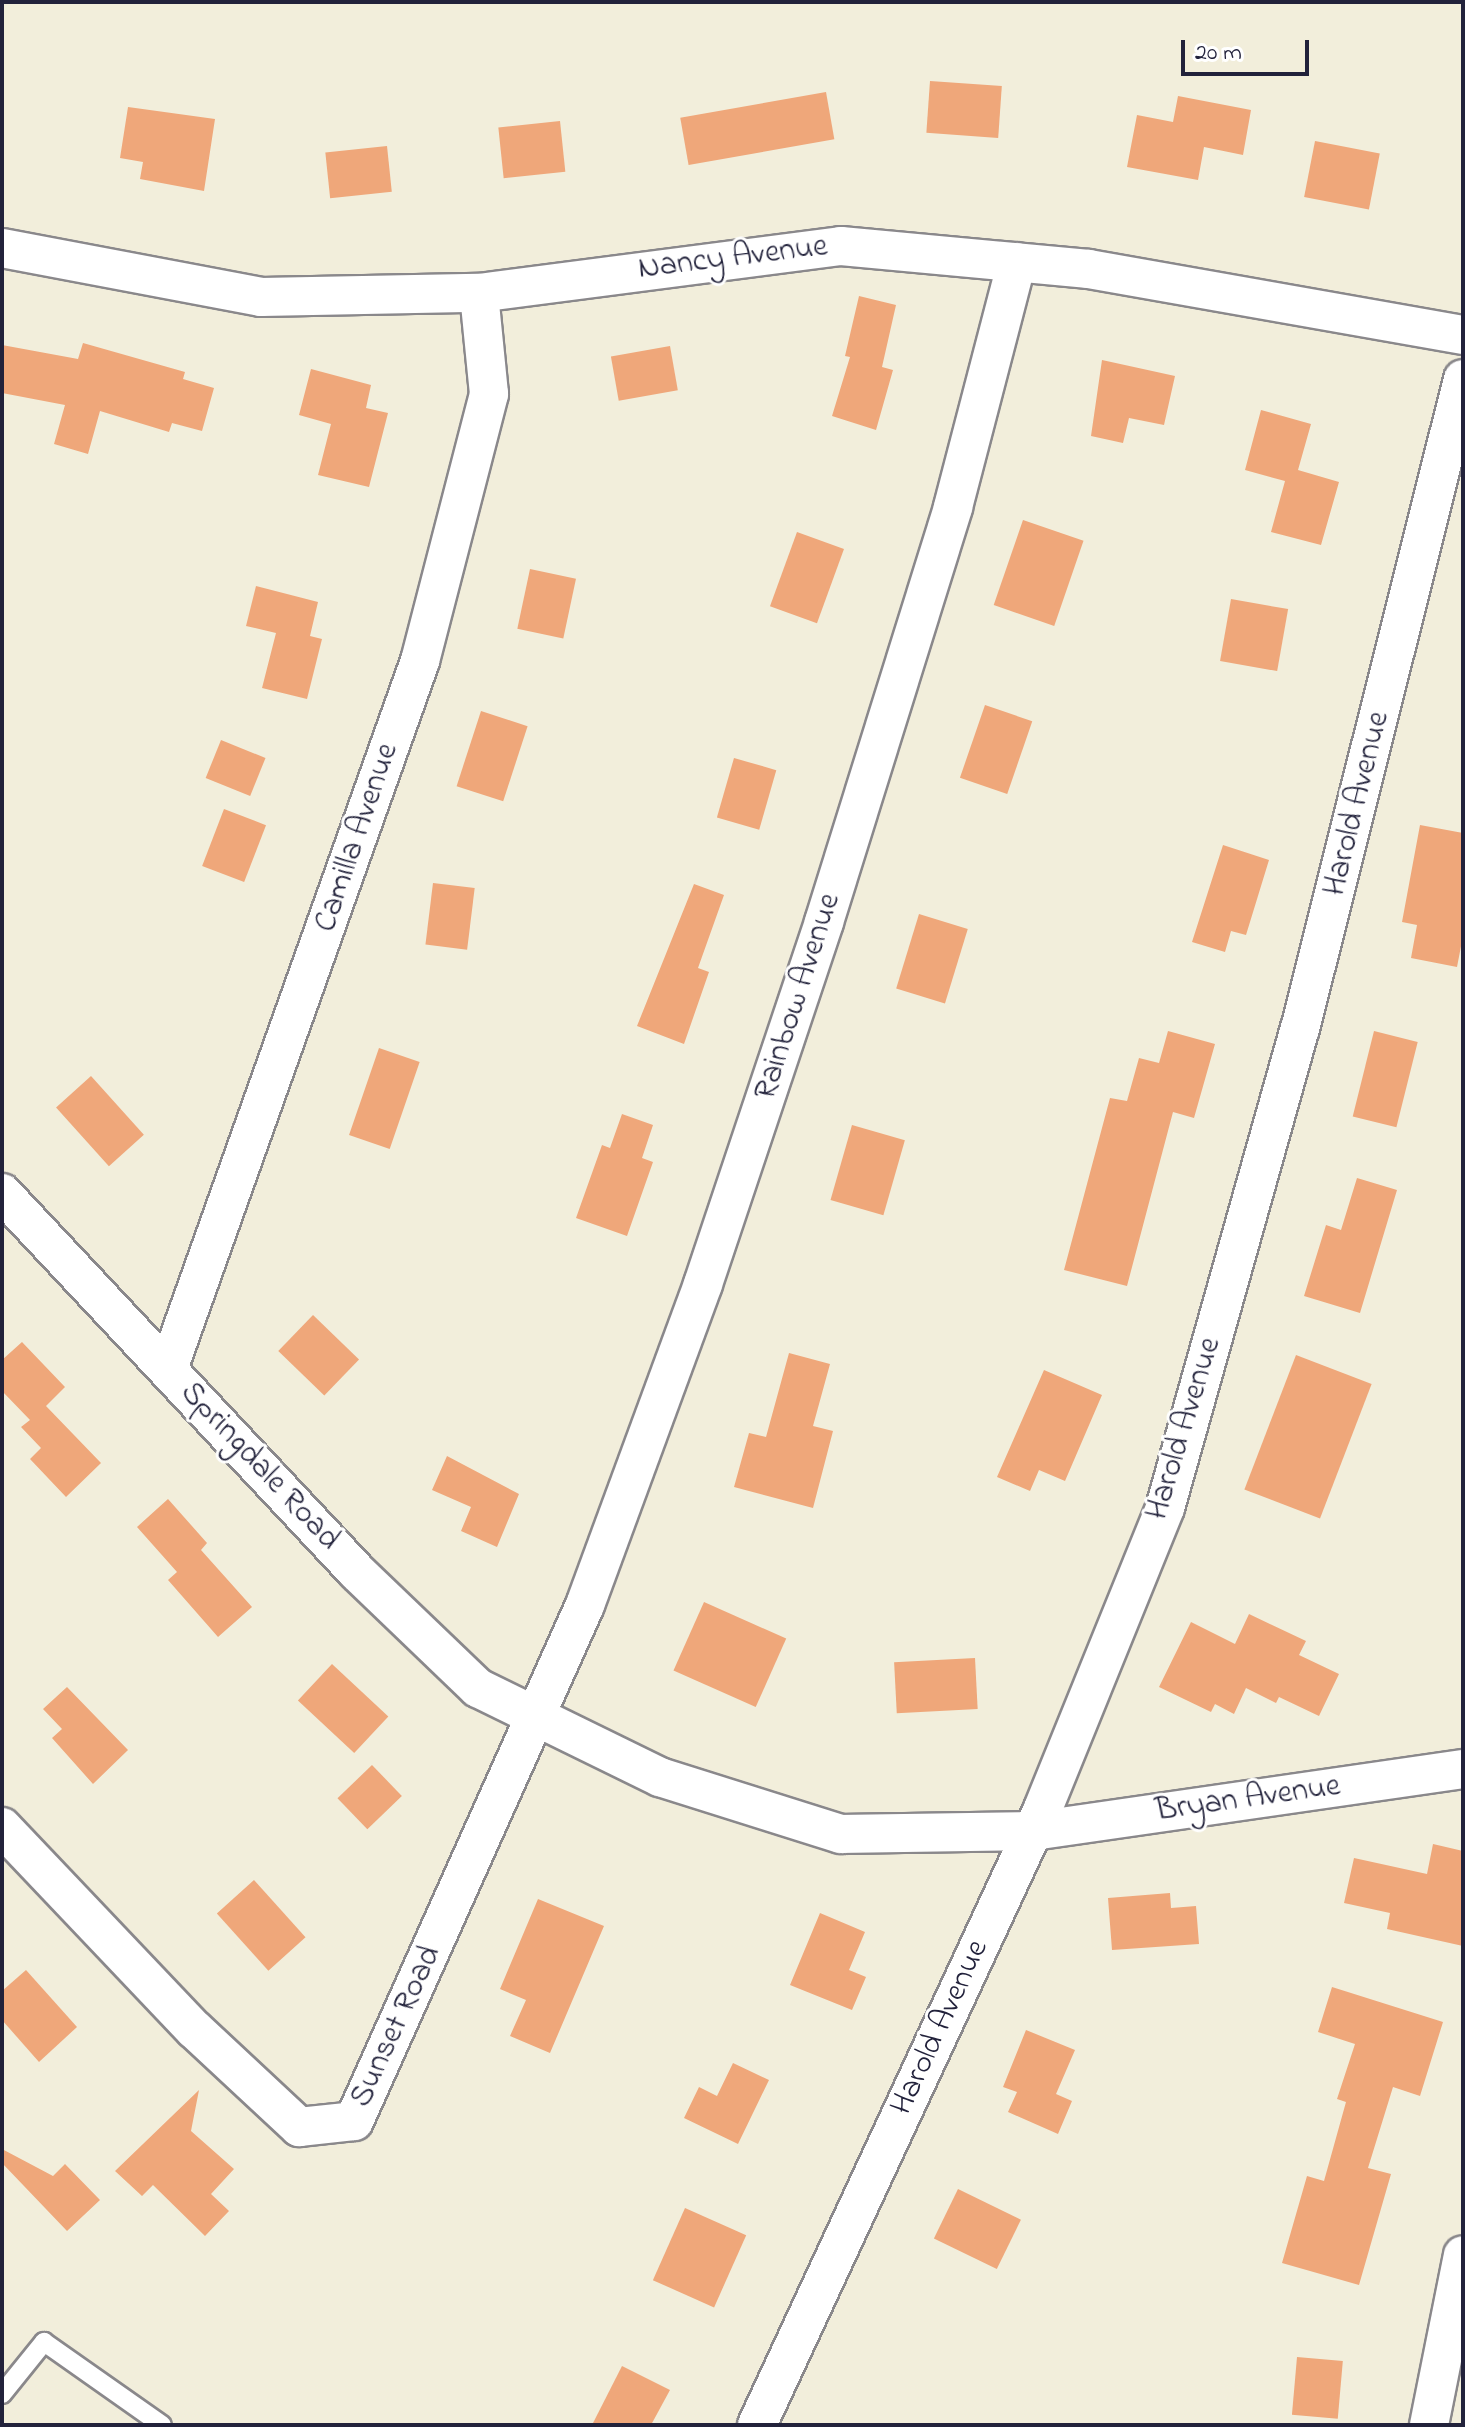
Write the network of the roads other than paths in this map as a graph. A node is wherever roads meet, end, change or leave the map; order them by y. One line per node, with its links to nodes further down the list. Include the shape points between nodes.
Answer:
1 (2, 248): 3 (street, Nancy Avenue, via 261,297)
2 (1017, 262): 3 (street, Nancy Avenue, via 841,246); 4 (street, Nancy Avenue, via 1089,269); 8 (street, Rainbow Avenue, via 953,507 819,937 703,1284 585,1605)
3 (479, 293): 7 (street, Camilla Avenue, via 489,394 420,661)
4 (1463, 335)
5 (1463, 379): 11 (street, Harold Avenue, via 1300,1029 1165,1508)
6 (2, 1193): 7 (street, Springdale Road)
7 (168, 1369): 8 (street, Springdale Road, via 357,1572 478,1688)
8 (537, 1717): 10 (street, Sunset Road, via 354,2121 299,2127 194,2029); 11 (street, Springdale Road, via 660,1777 841,1834)
9 (1463, 1769): 11 (street, Bryan Avenue)
10 (2, 1827)
11 (1033, 1831): 15 (street, Harold Avenue)
12 (1463, 2255): 16 (street)
13 (2, 2394): 14 (lane, via 44,2342)
14 (162, 2425)
15 (757, 2425)
16 (1429, 2425)

